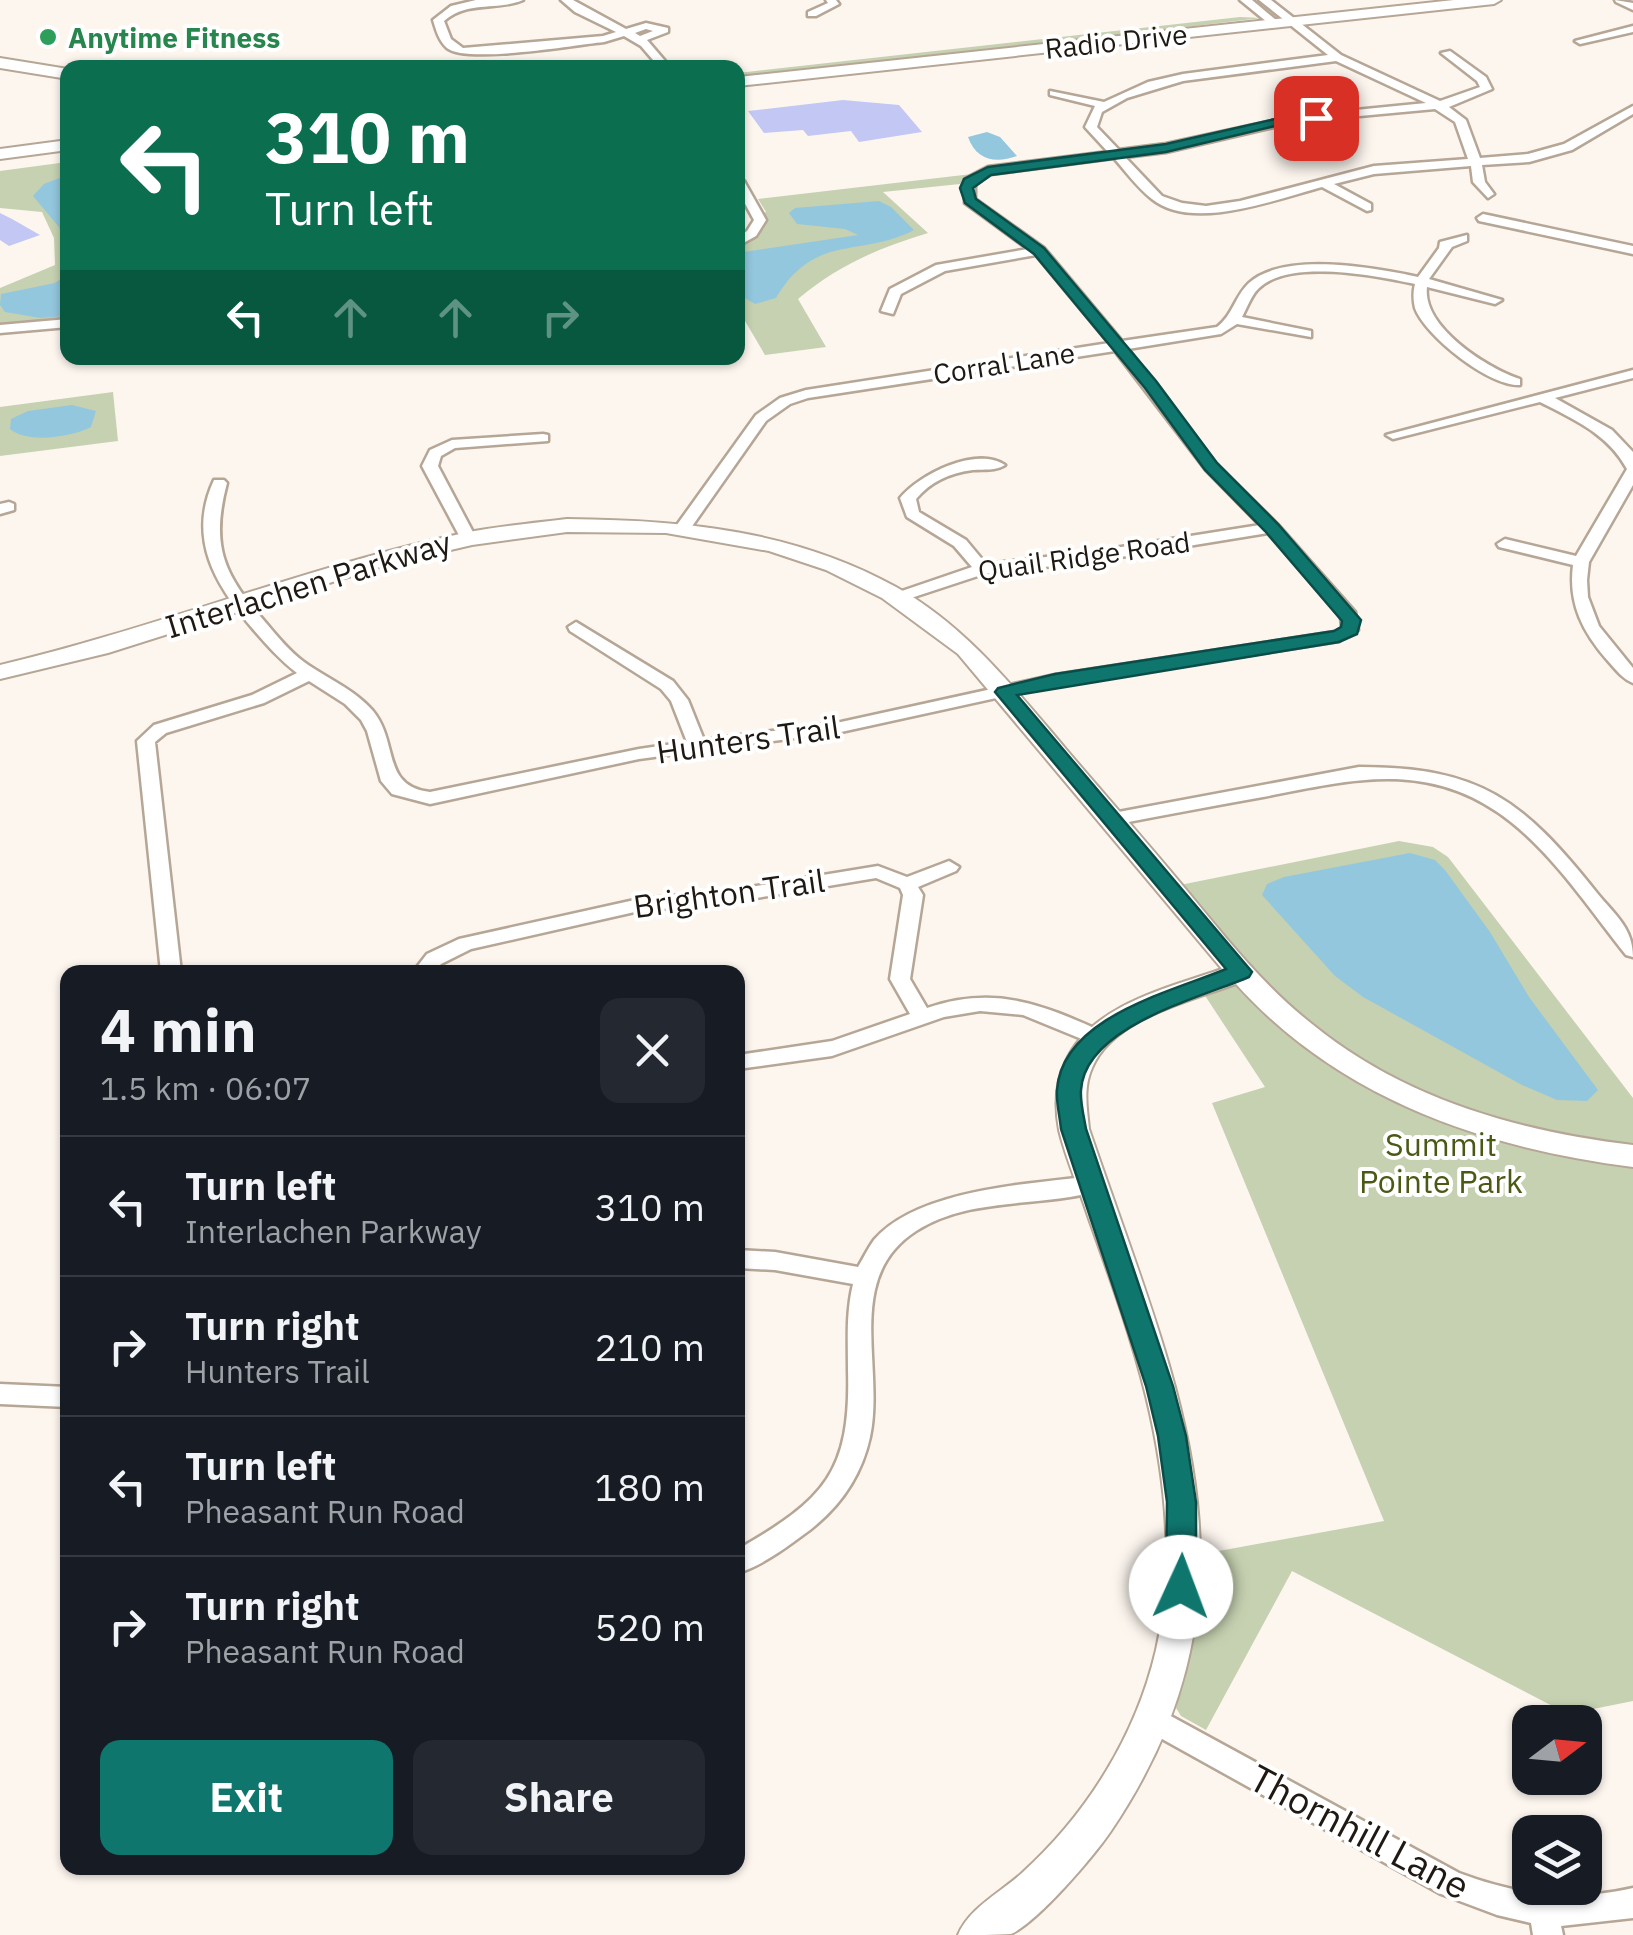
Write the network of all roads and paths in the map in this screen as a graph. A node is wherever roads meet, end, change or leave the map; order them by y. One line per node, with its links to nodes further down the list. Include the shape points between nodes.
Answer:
1 (518, 0): 12 (street, via 448,10 438,20 447,45 470,52)
2 (566, 0): 12 (street)
3 (832, 0): 9 (street, via 830,8)
4 (1245, 0): 10 (street)
5 (1374, 0): 10 (street, Radio Drive)
6 (1494, 0): 10 (street, Radio Drive)
7 (1620, 0): 8 (street)
8 (1633, 7)
9 (812, 14)
10 (1273, 14): 16 (street, via 1307,47); 19 (street, Radio Drive)
11 (1633, 28): 14 (street)
12 (630, 32): 13 (street); 13 (street, via 646,26 664,30)
13 (641, 38): 17 (street)
14 (1580, 41)
15 (1446, 52): 23 (street, via 1486,89)
16 (1337, 58): 22 (street, via 1195,76); 23 (street)
17 (661, 60)
18 (0, 63): 20 (street)
19 (745, 71)
20 (60, 73)
21 (1054, 93): 22 (street)
22 (1104, 105): 27 (street, via 1091,127)
23 (1439, 105): 27 (street, via 1275,122); 30 (street, via 1462,131)
24 (1633, 109): 30 (street, via 1568,147)
25 (60, 146): 26 (street)
26 (0, 154)
27 (1114, 156): 31 (street, via 1158,198 1193,210 1231,208); 37 (street, via 988,172 969,182 970,200)
28 (60, 158): 29 (street)
29 (0, 166)
30 (1478, 169): 31 (street, via 1395,167); 34 (street, via 1488,194)
31 (1320, 182): 33 (street)
32 (745, 193): 35 (street, via 760,220)
33 (1367, 206)
34 (1484, 218): 36 (street); 38 (street, via 1446,249)
35 (745, 238)
36 (1633, 250)
37 (1039, 251): 40 (street, via 941,268 895,292); 45 (street)
38 (1422, 283): 39 (street); 41 (street, via 1293,270 1257,282); 47 (street, via 1418,297 1425,319 1443,338 1500,378)
39 (1495, 300)
40 (888, 312)
41 (1234, 320): 44 (street); 45 (street, Corral Lane, via 1212,332)
42 (60, 324): 43 (street)
43 (0, 329)
44 (1306, 334)
45 (1117, 345): 53 (street, via 1211,467); 54 (street, Corral Lane, via 786,401 761,418)
46 (1633, 374): 47 (street)
47 (1544, 398): 48 (street); 50 (street, via 1610,436)
48 (1393, 435)
49 (543, 438): 55 (street, via 452,444 434,452 430,466)
50 (1632, 463): 57 (street)
51 (997, 464): 58 (street, via 942,472 908,498 912,514 960,543)
52 (218, 483): 60 (street, Hunters Trail, via 209,518 214,561)
53 (1272, 528): 58 (street, Quail Ridge Road); 67 (street, Hunters Trail, via 1349,616 1350,630)
54 (682, 529): 55 (street, Interlachen Parkway, via 575,524); 59 (street, Interlachen Parkway, via 799,552)
55 (466, 536): 60 (street, Interlachen Parkway)
56 (1504, 544): 57 (street)
57 (1581, 562): 66 (street, via 1582,613)
58 (982, 568): 59 (street, Quail Ridge Road)
59 (899, 597): 67 (street, Interlachen Parkway, via 944,627)
60 (238, 604): 62 (street, Interlachen Parkway); 65 (street, Hunters Trail)
61 (576, 627): 68 (street, via 667,684)
62 (131, 636): 63 (street, Interlachen Parkway); 64 (street, Interlachen Parkway)
63 (0, 656)
64 (0, 672)
65 (310, 674): 68 (street, Hunters Trail, via 368,716 390,782 413,798); 74 (street, via 258,700 160,729 146,741)
66 (1633, 678)
67 (1004, 692): 68 (street, Hunters Trail, via 840,728); 69 (street, Interlachen Parkway)
68 (698, 746)
69 (1113, 819): 72 (street, via 1359,773 1457,772 1515,812); 75 (street, Interlachen Parkway)
70 (949, 867): 71 (street)
71 (906, 884): 73 (street, Brighton Trail, via 878,872 640,905 466,944); 76 (street, via 914,908 900,980)
72 (1633, 950)
73 (426, 961)
74 (170, 965)
75 (1241, 972): 77 (street); 79 (street, Interlachen Parkway, via 1332,1054 1419,1102 1583,1152)
76 (920, 1014): 77 (street, via 1001,1004); 78 (street, via 846,1045)
77 (1096, 1037): 80 (street, via 1075,1066 1068,1100)
78 (745, 1061)
79 (1633, 1156)
80 (1092, 1184): 82 (street, via 926,1216 885,1242); 86 (street, via 1160,1386 1180,1489 1179,1612)
81 (745, 1260): 82 (street)
82 (863, 1277): 85 (street, via 863,1418 849,1467 814,1512)
83 (0, 1394): 84 (street)
84 (60, 1398)
85 (745, 1558)
86 (1156, 1722): 88 (street, Thornhill Lane, via 1451,1884); 89 (street, via 1079,1845)
87 (1633, 1904): 88 (street, Thornhill Lane)
88 (1546, 1924)
89 (978, 1935)

